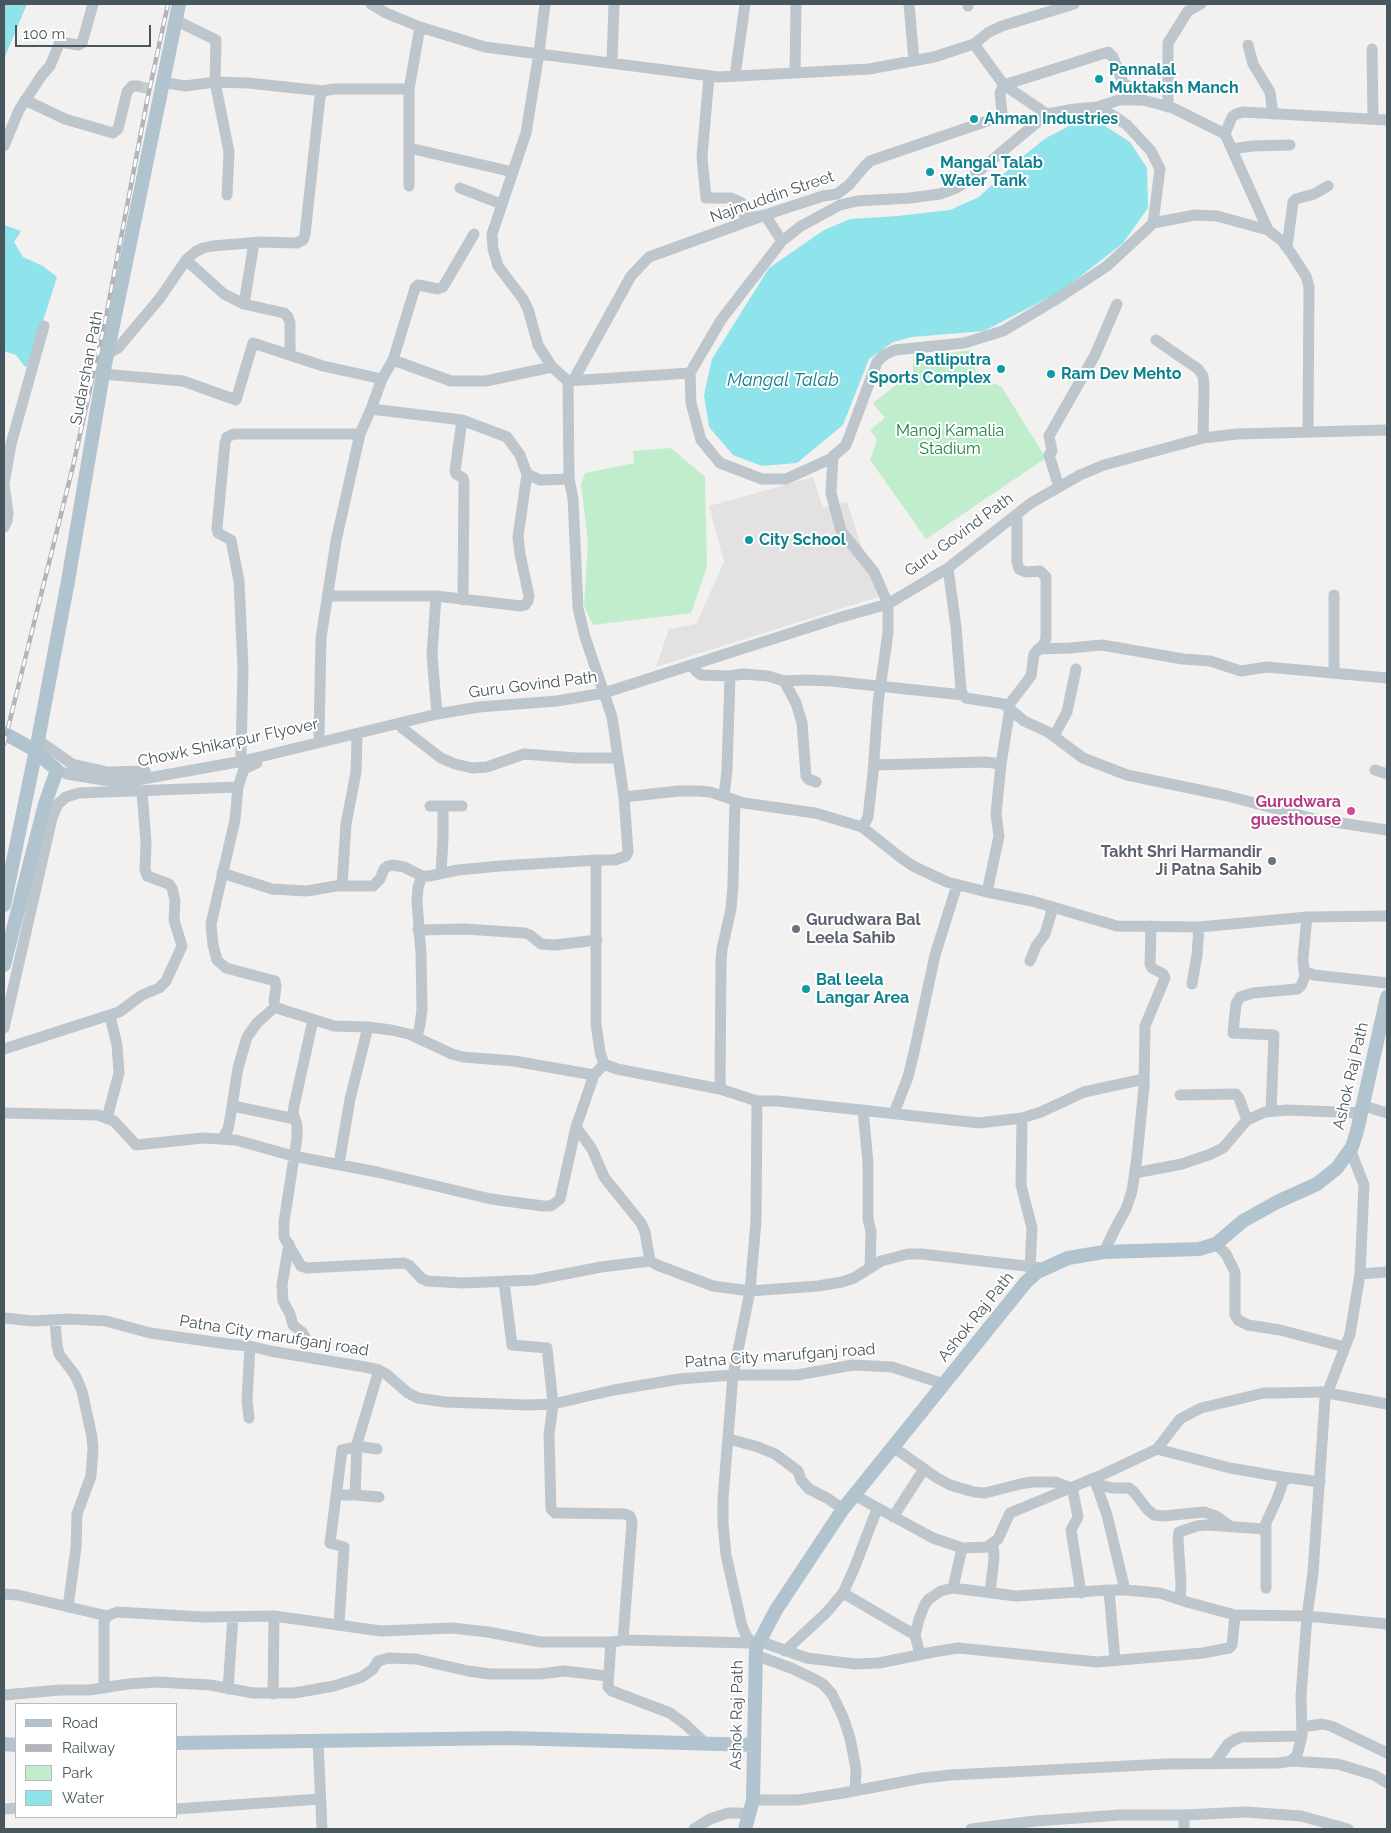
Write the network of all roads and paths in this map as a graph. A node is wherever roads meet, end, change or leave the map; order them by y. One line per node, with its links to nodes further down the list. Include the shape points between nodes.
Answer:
1 (94, 4): 28 (street, via 82,43 60,42 50,66)
2 (179, 4): 11 (main road, Sudarshan Path)
3 (371, 4): 12 (street)
4 (545, 4): 16 (street)
5 (614, 4): 18 (street)
6 (745, 4): 21 (street)
7 (796, 4): 19 (street)
8 (909, 4): 17 (street)
9 (1074, 4): 13 (street, via 1002,26)
10 (1201, 4): 30 (street, via 1188,11 1168,43)
11 (175, 20): 22 (street, via 216,40); 25 (main road, Sudarshan Path)
12 (420, 27): 16 (street, via 485,47); 26 (street)
13 (974, 44): 17 (street); 23 (street)
14 (1248, 45): 33 (street, via 1252,64 1270,92)
15 (1372, 48): 34 (street)
16 (539, 53): 18 (street); 41 (street, via 526,133)
17 (914, 61): 19 (street, via 869,69)
18 (612, 63): 20 (street)
19 (794, 73): 21 (street)
20 (709, 76): 21 (street); 47 (street, via 702,157 706,198 731,198 742,203 745,219)
21 (735, 76)
22 (215, 82): 25 (street); 27 (street); 45 (street, via 229,152)
23 (1004, 85): 29 (street, via 1108,52 1123,82); 32 (street); 47 (street, Najmuddin Street, via 1000,93 1002,114 999,117 878,158 864,167 842,191)
24 (137, 86): 28 (street, via 132,86 128,92 114,133 65,118)
25 (158, 87): 59 (main road, Sudarshan Path)
26 (409, 90): 27 (street); 39 (street)
27 (323, 91): 52 (street, via 306,235 297,243)
28 (25, 100): 37 (street)
29 (1143, 100): 30 (street); 31 (street, via 1119,100)
30 (1168, 106): 36 (street)
31 (1097, 107): 32 (street); 48 (street, via 1127,125 1157,160 1160,169)
32 (1047, 114): 51 (street, via 956,188 940,194 840,205 801,226)
33 (1273, 114): 34 (street); 36 (street, via 1236,114)
34 (1373, 119): 35 (street)
35 (1387, 120)
36 (1225, 134): 40 (street)
37 (4, 146)
38 (1290, 146): 40 (street)
39 (409, 148): 41 (street); 42 (street)
40 (1232, 149): 49 (street)
41 (512, 172): 46 (street)
42 (409, 186)
43 (1328, 186): 53 (street, via 1293,202)
44 (460, 188): 46 (street)
45 (227, 195)
46 (501, 204): 62 (street, via 492,234 498,266 523,299 538,346)
47 (764, 215): 51 (street); 66 (street, Najmuddin Street, via 649,257 630,276)
48 (1153, 222): 49 (street, via 1205,214); 74 (street, via 1107,266 1002,331 964,343 895,350 884,355 876,362 846,445)
49 (1268, 230): 53 (street)
50 (474, 234): 61 (street, via 443,287 418,285 415,288)
51 (782, 241): 63 (street, via 721,320)
52 (254, 243): 54 (street, via 203,248); 55 (street)
53 (1287, 247): 70 (street, via 1304,271 1309,287)
54 (186, 260): 55 (street, via 224,294); 59 (street, via 160,298 118,348)
55 (244, 304): 60 (street, via 284,313 288,317)
56 (1117, 304): 77 (street, via 1095,355 1050,436 1052,451 1049,455)
57 (44, 326): 72 (street)
58 (1156, 340): 73 (street, via 1198,369 1203,376)
59 (108, 353): 64 (main road, Sudarshan Path)
60 (290, 355): 64 (street, via 252,343 236,400 183,381); 65 (street)
61 (392, 360): 62 (street, via 451,381 486,381); 65 (street)
62 (552, 367): 66 (street)
63 (690, 373): 66 (street); 74 (street, via 691,403 701,440 720,463 762,479 786,479)
64 (103, 374): 103 (main road, Sudarshan Path)
65 (382, 379): 67 (street)
66 (571, 380): 76 (street)
67 (371, 409): 68 (street); 71 (street)
68 (462, 420): 75 (street, via 507,437 520,455); 84 (street, via 455,471 464,482)
69 (1387, 430): 70 (street, Guru Govind Path)
70 (1308, 432): 73 (street, Guru Govind Path)
71 (360, 434): 82 (street); 104 (street, via 234,434 227,437 217,528 218,533 230,540 239,581 243,668)
72 (8, 436): 79 (street, via 4,484 8,513)
73 (1203, 438): 77 (street, Guru Govind Path, via 1104,465)
74 (833, 456): 85 (street, via 831,493 841,531 874,572)
75 (527, 474): 76 (street, via 540,480); 84 (street, via 518,537 526,605)
76 (569, 479): 94 (street, via 578,608)
77 (1059, 487): 78 (street, Guru Govind Path)
78 (1017, 514): 80 (street, Guru Govind Path); 86 (street, via 1017,562 1020,569 1040,571 1046,577 1046,639)
79 (4, 527)
80 (948, 568): 85 (street, Guru Govind Path); 95 (street)
81 (1334, 595): 89 (street)
82 (327, 596): 83 (street); 100 (street, via 321,638)
83 (436, 596): 84 (street); 97 (street, via 432,655)
84 (463, 600)
85 (888, 604): 87 (street, Guru Govind Path); 93 (street, via 887,641)
86 (1038, 649): 89 (street, via 1102,646 1210,661 1241,671 1267,667); 96 (street, via 1034,654 1031,676)
87 (692, 665): 90 (street, via 701,675); 94 (street, Guru Govind Path)
88 (1076, 669): 101 (street, via 1067,712)
89 (1334, 672): 91 (street)
90 (730, 676): 92 (street, via 768,676); 114 (street)
91 (1387, 678)
92 (784, 682): 93 (street, via 805,680); 111 (street, via 800,713 806,776)
93 (880, 686): 95 (street); 107 (street)
94 (604, 693): 97 (street, Guru Govind Path); 105 (street, via 612,717)
95 (963, 695): 96 (street)
96 (1009, 707): 101 (street, via 1024,721); 106 (street)
97 (437, 714): 98 (street, Guru Govind Path)
98 (403, 724): 100 (street, via 399,717); 102 (street); 105 (street, via 441,758 472,768 494,765 524,754); 108 (street, Chowk Shikarpur Flyover, via 243,761 137,780 116,782)
99 (4, 733): 108 (main road, Chowk Shikarpur Flyover, via 31,748)
100 (319, 736): 104 (street)
101 (1054, 736): 121 (street, via 1083,758 1138,779 1228,796 1314,819)
102 (357, 738): 112 (street, via 248,766 242,771); 127 (street)
103 (38, 740): 104 (street, via 72,764 108,772 136,773); 129 (main road, Sudarshan Path)
104 (241, 755)
105 (617, 758): 115 (street)
106 (1001, 764): 107 (street); 128 (street, via 996,814 999,836)
107 (874, 765): 120 (street, via 868,817)
108 (57, 770): 138 (main road, via 45,804)
109 (1375, 770): 110 (street)
110 (1387, 774)
111 (816, 782)
112 (238, 788): 113 (street); 123 (street, via 235,820)
113 (142, 791): 144 (street, via 147,876 172,888 174,920 182,946 163,985); 147 (street, via 79,793 58,804 52,818)
114 (724, 796): 115 (street, via 689,790); 116 (street)
115 (624, 797): 122 (street, via 628,852 615,860)
116 (735, 800): 120 (street, via 815,813); 153 (street, via 734,886 721,962)
117 (430, 806): 119 (street)
118 (462, 806): 119 (street)
119 (443, 807): 124 (street)
120 (862, 827): 126 (street, via 913,866)
121 (1387, 830)
122 (598, 860): 124 (street); 136 (street)
123 (222, 873): 127 (street, via 258,886 282,890 307,891); 143 (street, via 211,924 217,960 226,968 275,981)
124 (441, 873): 125 (street)
125 (422, 876): 127 (street, via 392,864 384,869 373,886); 135 (street, via 416,902)
126 (957, 885): 128 (street); 161 (street, via 932,964 908,1076)
127 (342, 886)
128 (987, 892): 130 (street)
129 (4, 905)
130 (1053, 908): 133 (street, via 1118,926); 137 (street, via 1045,934)
131 (1387, 916): 132 (street)
132 (1307, 917): 134 (street); 139 (street, via 1303,958)
133 (1151, 926): 134 (street); 152 (street, via 1150,964 1165,978 1145,1026)
134 (1199, 927): 140 (street)
135 (418, 930): 136 (street, via 455,928 525,933 546,945); 148 (street, via 422,1009)
136 (597, 940): 150 (street, via 596,1024)
137 (1030, 961)
138 (4, 965)
139 (1306, 972): 141 (street); 159 (street, via 1297,990 1253,993 1240,997 1236,1004 1233,1033 1274,1035)
140 (1192, 984)
141 (1387, 984)
142 (1387, 997): 158 (main road, Ashok Raj Path)
143 (275, 1007): 145 (street); 156 (street, via 247,1037 238,1068)
144 (110, 1016): 149 (street); 163 (street, via 119,1073)
145 (312, 1020): 146 (street, via 344,1028); 165 (street, via 293,1113)
146 (368, 1027): 148 (street); 171 (street, via 350,1099)
147 (4, 1028)
148 (417, 1037): 151 (street, via 463,1057)
149 (4, 1049)
150 (604, 1064): 151 (street); 153 (street)
151 (594, 1075): 167 (street)
152 (1144, 1079): 164 (street, via 1084,1092); 172 (street)
153 (720, 1089): 155 (street)
154 (1180, 1095): 166 (street, via 1236,1094)
155 (757, 1101): 157 (street); 182 (street, via 755,1242)
156 (233, 1106): 165 (street); 168 (street)
157 (863, 1110): 161 (street); 177 (street, via 868,1163)
158 (1363, 1110): 159 (street); 162 (street); 169 (main road, Ashok Raj Path)
159 (1271, 1111): 166 (street)
160 (4, 1112): 163 (street)
161 (894, 1113): 164 (street, via 979,1123)
162 (1387, 1113)
163 (107, 1118): 168 (street, via 136,1145)
164 (1022, 1118): 178 (street, via 1021,1185 1032,1228)
165 (295, 1119): 170 (street, via 297,1138)
166 (1247, 1120): 172 (street, via 1223,1148 1212,1154 1182,1164)
167 (576, 1127): 171 (street, via 560,1199 551,1206 491,1199); 176 (street, via 592,1149 604,1177 641,1223)
168 (223, 1138): 170 (street)
169 (1350, 1149): 174 (main road, Ashok Raj Path, via 1337,1168 1317,1184 1243,1221); 180 (street, via 1364,1185)
170 (293, 1156): 171 (street); 173 (street, via 284,1222 284,1237)
171 (339, 1164)
172 (1135, 1172): 175 (street, via 1126,1209)
173 (289, 1244): 181 (street, via 299,1264 307,1268 397,1263 409,1265 427,1281); 185 (street, via 282,1285 283,1301 293,1324)
174 (1216, 1244): 175 (main road, Ashok Raj Path, via 1199,1249); 187 (street, via 1226,1254 1235,1272 1235,1315 1238,1320)
175 (1104, 1252): 178 (main road, Ashok Raj Path, via 1068,1258)
176 (650, 1261): 181 (street); 182 (street, via 713,1286)
177 (870, 1268): 178 (street, via 881,1261 914,1254); 182 (street, via 854,1278 828,1284)
178 (1037, 1268): 190 (main road, Ashok Raj Path)
179 (1387, 1272): 180 (street)
180 (1360, 1274): 187 (street)
181 (504, 1282): 192 (street, via 512,1345 547,1348)
182 (750, 1291): 189 (street)
183 (4, 1318): 184 (street, Patna City marufganj road)
184 (55, 1320): 186 (street, Patna City marufganj road, via 106,1321 150,1333); 225 (street, via 59,1354 75,1375 82,1391 92,1437 91,1476 77,1514)
185 (305, 1337)
186 (250, 1346): 188 (street, Patna City marufganj road); 194 (street)
187 (1345, 1347): 191 (street)
188 (379, 1370): 192 (street, Patna City marufganj road, via 395,1379 408,1393 426,1400); 196 (street)
189 (733, 1375): 190 (street, Patna City marufganj road, via 784,1376 853,1365 876,1365); 192 (street, Patna City marufganj road, via 679,1379); 195 (street)
190 (944, 1384): 197 (main road, Ashok Raj Path)
191 (1327, 1393): 193 (street); 198 (street, via 1264,1394 1201,1408 1180,1419); 203 (street)
192 (553, 1404): 234 (street, via 549,1434 551,1509 561,1514 625,1514 632,1522)
193 (1387, 1404)
194 (249, 1418)
195 (729, 1439): 209 (street, via 775,1454 798,1471 809,1489); 236 (street, via 723,1499 726,1555 742,1626)
196 (356, 1445): 199 (street); 205 (street, via 342,1450); 206 (street)
197 (894, 1447): 200 (street); 207 (main road, Ashok Raj Path)
198 (1157, 1449): 201 (street, via 1230,1468); 202 (street)
199 (377, 1450)
200 (924, 1469): 204 (street, via 950,1485 974,1492 985,1493 1032,1482 1055,1482); 211 (street)
201 (1288, 1478): 203 (street); 213 (street, via 1283,1482)
202 (1096, 1481): 204 (street); 212 (street, via 1112,1488 1129,1488 1154,1515 1204,1512); 219 (street)
203 (1320, 1482): 229 (street)
204 (1071, 1488): 214 (street, via 1010,1512); 222 (street, via 1078,1517 1071,1530)
205 (337, 1495): 206 (street); 231 (street, via 330,1543 344,1547)
206 (355, 1495): 208 (street)
207 (854, 1495): 209 (main road, Ashok Raj Path); 210 (street)
208 (379, 1497)
209 (843, 1509): 236 (main road, Ashok Raj Path)
210 (877, 1509): 211 (street); 220 (street)
211 (893, 1517): 215 (street, via 933,1538)
212 (1230, 1526): 213 (street); 224 (street, via 1198,1526 1179,1532)
213 (1265, 1529): 217 (street)
214 (993, 1544): 215 (street); 221 (street)
215 (962, 1548): 216 (street)
216 (954, 1588): 221 (street); 233 (street, via 941,1590 929,1599)
217 (1266, 1588)
218 (1109, 1590): 219 (street); 222 (street); 239 (street)
219 (1125, 1590): 224 (street, via 1160,1593)
220 (843, 1593): 233 (street); 237 (street)
221 (990, 1593): 222 (street, via 1016,1596)
222 (1081, 1593)
223 (4, 1594): 225 (street)
224 (1180, 1599): 226 (street)
225 (68, 1607): 227 (street)
226 (1236, 1615): 229 (street); 239 (street, via 1229,1648)
227 (107, 1616): 230 (street, via 117,1612); 241 (street)
228 (274, 1616): 230 (street); 231 (street); 243 (street)
229 (1307, 1616): 232 (street); 245 (street, via 1301,1696)
230 (233, 1617): 242 (street)
231 (339, 1624): 235 (street, via 381,1631 452,1628 546,1642)
232 (1387, 1624)
233 (915, 1635): 238 (street)
234 (623, 1640): 235 (street); 236 (street)
235 (611, 1642): 240 (street)
236 (755, 1647): 237 (street); 249 (main road, Ashok Raj Path); 254 (street, via 823,1684 832,1694 850,1738 856,1769)
237 (785, 1651): 238 (street, via 807,1658 855,1664 879,1663)
238 (920, 1654): 239 (street, via 967,1648 1086,1662)
239 (1115, 1660)
240 (607, 1676): 243 (street, via 564,1671 484,1673 416,1659 389,1658 378,1661 367,1674 345,1682 305,1692); 248 (street, via 608,1687 612,1691 670,1713)
241 (104, 1688): 242 (street, via 157,1682); 244 (street)
242 (228, 1689): 243 (street)
243 (273, 1694)
244 (4, 1695)
245 (1302, 1732): 250 (street, via 1322,1724 1331,1726); 251 (street, via 1297,1755); 252 (street, via 1236,1739 1228,1744)
246 (318, 1741): 247 (main road); 248 (main road, via 510,1738); 255 (street)
247 (178, 1743)
248 (706, 1744): 249 (main road)
249 (754, 1745): 256 (main road, Ashok Raj Path)
250 (1387, 1753)
251 (1291, 1761): 252 (street, via 1280,1764); 253 (street, via 1338,1764 1374,1775)
252 (1214, 1764): 254 (street, via 951,1775)
253 (1387, 1783)
254 (855, 1791): 256 (street, via 790,1800)
255 (320, 1799): 257 (street); 261 (street)
256 (753, 1800): 259 (main road, Ashok Raj Path)
257 (178, 1809)
258 (1184, 1815): 260 (street, via 1120,1815); 265 (street); 266 (street, via 1245,1812 1301,1816)
259 (750, 1816): 262 (street, via 728,1813); 263 (main road, Ashok Raj Path)
260 (1035, 1825): 264 (street)
261 (322, 1829)
262 (694, 1829)
263 (745, 1829)
264 (972, 1829)
265 (1184, 1829)
266 (1348, 1829)

